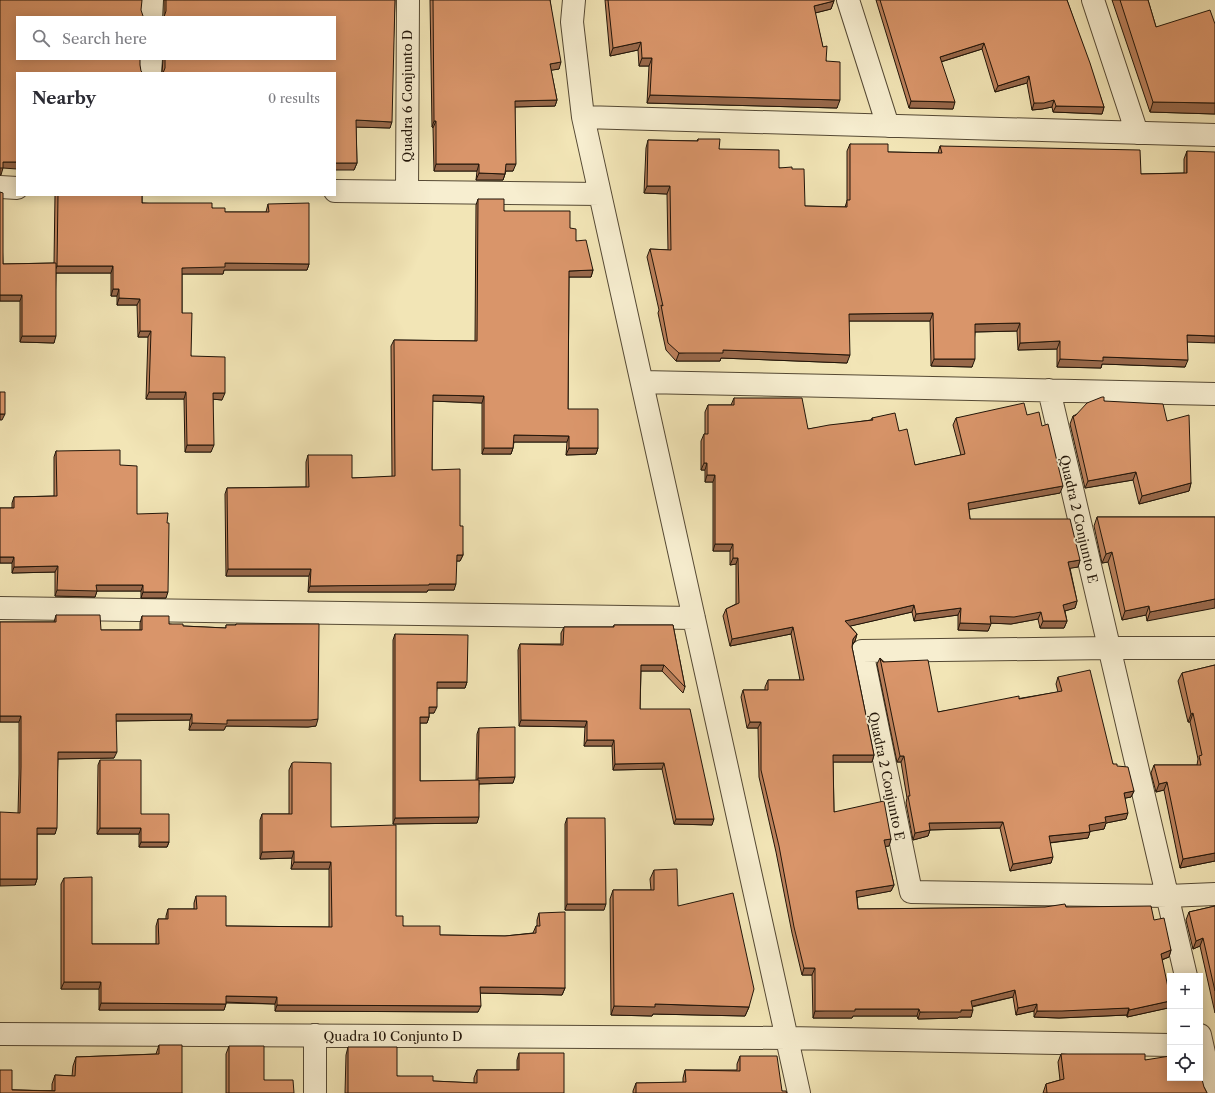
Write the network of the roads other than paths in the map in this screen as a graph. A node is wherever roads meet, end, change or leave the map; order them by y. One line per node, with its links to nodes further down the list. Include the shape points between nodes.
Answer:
1 (152, 0): 6 (street)
2 (408, 0): 16 (street, Quadra 6 Conjunto D)
3 (574, 0): 9 (street, via 572,22)
4 (848, 0): 10 (street)
5 (1093, 0): 11 (street)
6 (151, 16)
7 (150, 60): 8 (street)
8 (150, 72)
9 (583, 117): 10 (street); 17 (street)
10 (888, 126): 11 (street)
11 (1137, 133): 12 (street)
12 (1215, 135)
13 (0, 187): 14 (street)
14 (16, 188)
15 (336, 191): 16 (street)
16 (407, 192): 17 (street)
17 (600, 194): 18 (street)
18 (642, 382): 19 (street); 22 (street)
19 (1049, 390): 20 (street); 23 (street, Quadra 2 Conjunto E)
20 (1215, 394)
21 (0, 608): 22 (street)
22 (694, 618): 30 (street)
23 (1110, 648): 24 (street, Quadra 2 Conjunto E); 26 (street, Quadra 2 Conjunto E); 26 (street, Quadra 2 Conjunto E, via 862,651 911,892)
24 (1215, 648)
25 (1215, 894): 26 (street, Quadra 2 Conjunto E)
26 (1168, 896): 27 (street, Quadra 2 Conjunto E)
27 (1185, 973)
28 (0, 1034): 29 (street, Quadra 10 Conjunto D)
29 (314, 1035): 30 (street, Quadra 10 Conjunto D); 33 (street)
30 (787, 1038): 32 (street, Quadra 10 Conjunto D); 34 (street)
31 (1204, 1043): 35 (street)
32 (1167, 1045)
33 (315, 1093)
34 (799, 1093)
35 (1213, 1093)

